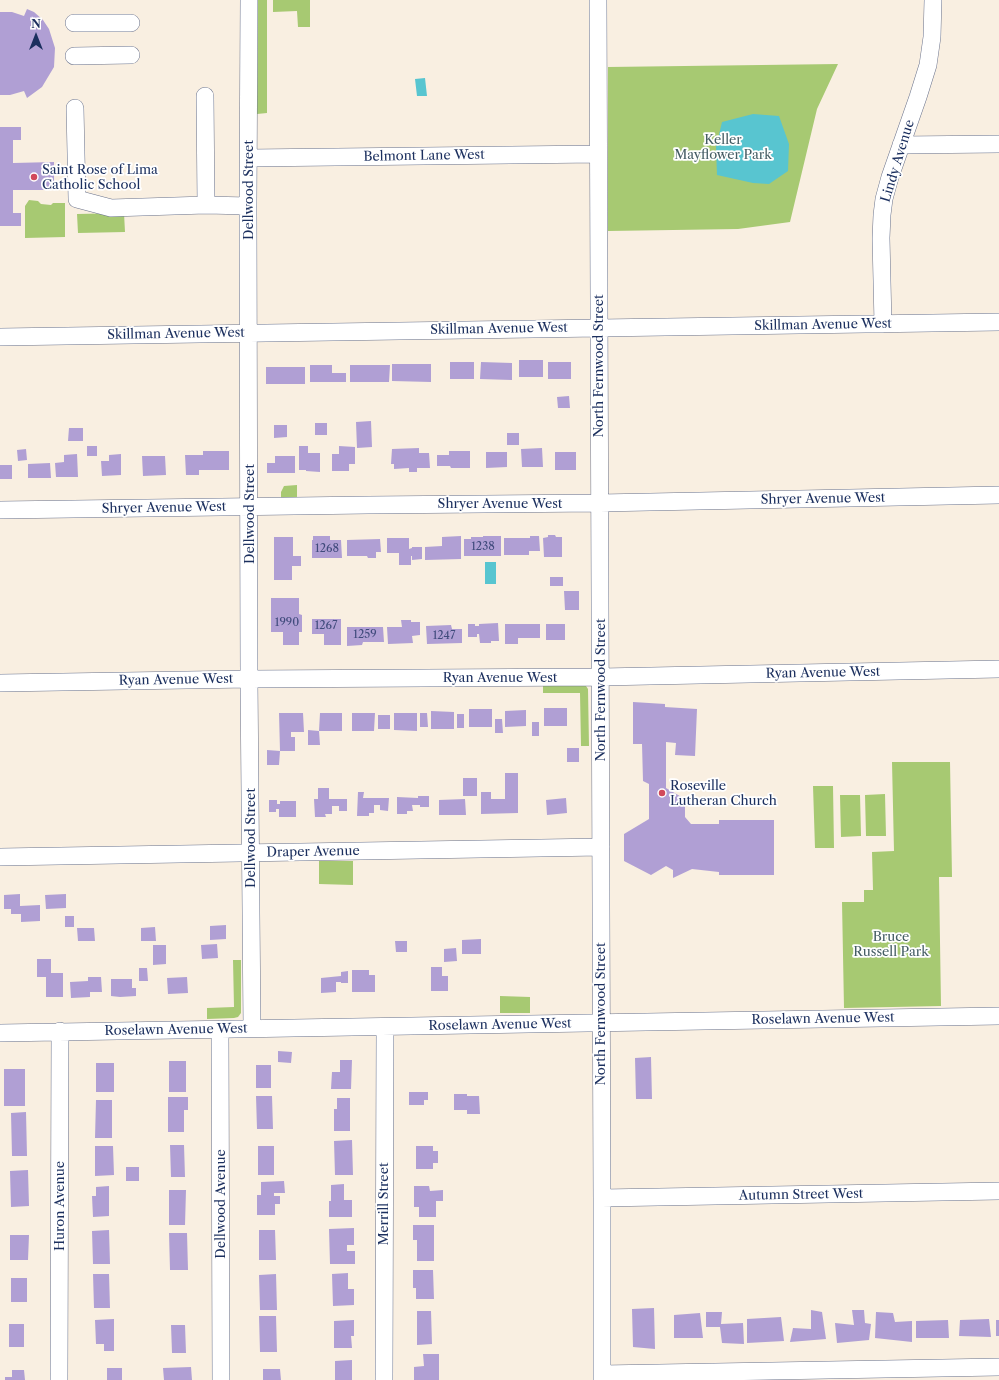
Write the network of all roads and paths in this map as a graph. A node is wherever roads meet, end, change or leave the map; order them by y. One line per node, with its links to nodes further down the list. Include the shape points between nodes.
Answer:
1 (249, 0): 13 (street, Dellwood Street)
2 (598, 0): 12 (street, North Fernwood Street)
3 (933, 0): 11 (street, Lindy Avenue, via 928,65)
4 (131, 22): 5 (street)
5 (74, 23)
6 (131, 55): 7 (street)
7 (74, 56)
8 (205, 96): 14 (street)
9 (75, 108): 14 (street, via 78,198 111,208)
10 (999, 144): 11 (street)
11 (901, 145): 17 (street, Lindy Avenue, via 890,177 882,215)
12 (598, 154): 13 (street, Belmont Lane West); 18 (street, North Fernwood Street)
13 (249, 158): 15 (street, Dellwood Street)
14 (206, 205): 15 (street)
15 (248, 206): 19 (street, Dellwood Street)
16 (999, 322): 17 (street, Skillman Avenue West)
17 (883, 324): 18 (street, Skillman Avenue West)
18 (599, 328): 19 (street, Skillman Avenue West); 22 (street, North Fernwood Street)
19 (249, 332): 20 (street, Skillman Avenue West); 23 (street, Dellwood Street)
20 (0, 337)
21 (999, 495): 22 (street, Shryer Avenue West)
22 (600, 503): 23 (street, Shryer Avenue West); 26 (street, North Fernwood Street)
23 (250, 506): 24 (street, Shryer Avenue West); 27 (street, Dellwood Street)
24 (0, 510)
25 (999, 669): 26 (street, Ryan Avenue West)
26 (600, 677): 27 (street, Ryan Avenue West); 29 (street, North Fernwood Street)
27 (250, 679): 28 (street, Ryan Avenue West); 30 (street, Dellwood Street)
28 (0, 683)
29 (601, 847): 30 (street, Draper Avenue); 33 (street, North Fernwood Street)
30 (251, 853): 31 (street, Draper Avenue); 35 (street, Dellwood Street)
31 (0, 857)
32 (999, 1016): 33 (street, Roselawn Avenue West)
33 (601, 1023): 34 (street, Roselawn Avenue West); 40 (street, North Fernwood Street)
34 (385, 1027): 35 (street, Roselawn Avenue West); 45 (street, Merrill Street)
35 (252, 1028): 36 (street, Roselawn Avenue West)
36 (220, 1029): 37 (street, Roselawn Avenue West); 44 (street, Dellwood Avenue)
37 (60, 1031): 38 (street, Roselawn Avenue West); 43 (street, Huron Avenue)
38 (0, 1033)
39 (999, 1191): 40 (street, Autumn Street West)
40 (602, 1198): 42 (street, North Fernwood Street)
41 (999, 1367): 42 (street)
42 (602, 1377)
43 (59, 1380)
44 (221, 1380)
45 (384, 1380)

